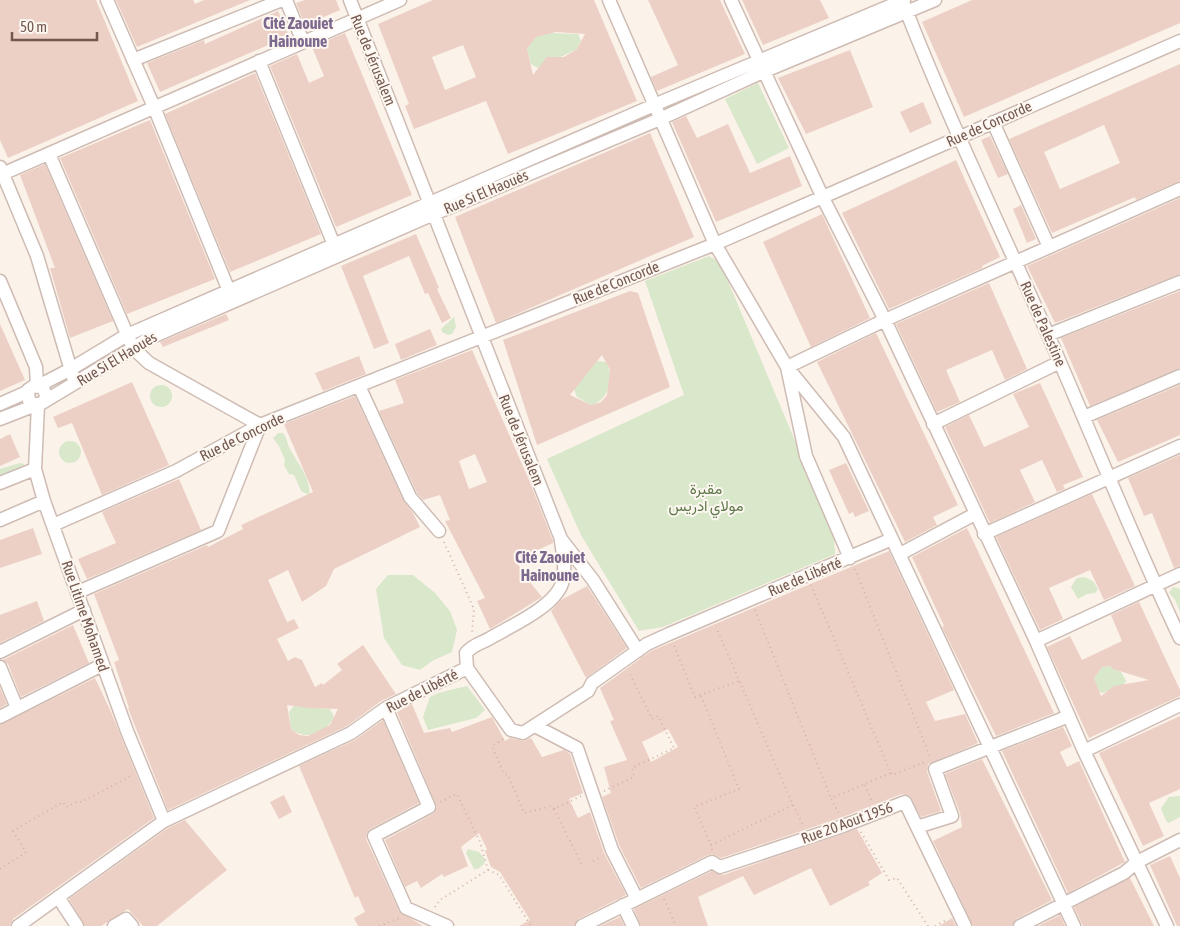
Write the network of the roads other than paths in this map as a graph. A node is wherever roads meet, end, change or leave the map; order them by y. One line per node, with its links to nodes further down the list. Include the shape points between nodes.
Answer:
1 (107, 0): 13 (street)
2 (282, 0): 13 (street)
3 (286, 0): 12 (street)
4 (350, 0): 10 (street, Rue de Jérusalem)
5 (400, 0): 10 (street)
6 (609, 0): 16 (street)
7 (731, 0): 15 (street)
8 (935, 0): 9 (street, Rue Si El Haouès)
9 (904, 4): 15 (street, Rue Si El Haouès); 20 (street, Rue de Palestine)
10 (357, 19): 12 (street); 25 (street, Rue de Jérusalem)
11 (1180, 41): 19 (street, Rue de Concorde)
12 (303, 42): 14 (street)
13 (133, 60): 17 (street)
14 (259, 61): 17 (street); 27 (street)
15 (762, 65): 16 (street, Rue Si El Haouès); 18 (street, Rue Si El Haouès); 24 (street)
16 (654, 105): 18 (street); 25 (street, Rue Si El Haouès)
17 (154, 107): 21 (street); 32 (street)
18 (660, 118): 25 (street, Rue Si El Haouès); 26 (street)
19 (993, 122): 20 (street, Rue de Concorde); 28 (street)
20 (959, 137): 24 (street, Rue de Concorde); 29 (street, Rue de Palestine)
21 (49, 154): 22 (street); 34 (street)
22 (1, 172): 40 (street, via 37,256)
23 (1180, 189): 28 (street)
24 (823, 198): 26 (street, Rue de Concorde); 33 (street)
25 (432, 208): 27 (street, Rue Si El Haouès); 36 (street, Rue de Jérusalem); 37 (street, Rue Si El Haouès)
26 (715, 244): 36 (street, Rue de Concorde); 39 (street)
27 (334, 246): 32 (street, Rue Si El Haouès)
28 (1049, 248): 29 (street)
29 (1016, 262): 33 (street); 35 (street, Rue de Palestine)
30 (0, 281): 44 (street, via 36,367)
31 (1180, 282): 35 (street)
32 (229, 290): 34 (street, Rue Si El Haouès)
33 (885, 320): 39 (street); 49 (street)
34 (127, 335): 37 (street); 40 (street, Rue Si El Haouès)
35 (1048, 335): 38 (street, Rue de Palestine)
36 (480, 337): 43 (street, Rue de Concorde); 61 (street, Rue de Jérusalem)
37 (133, 348): 42 (street, Rue Si El Haouès); 50 (street, via 149,363)
38 (1060, 362): 47 (street, Rue de Palestine); 49 (street)
39 (787, 367): 62 (street, via 844,436); 64 (street, via 806,456)
40 (69, 370): 42 (street); 44 (street, Rue Si El Haouès)
41 (1180, 376): 47 (street)
42 (76, 384): 46 (street, Rue Si El Haouès)
43 (359, 386): 50 (street, Rue de Concorde); 59 (street, via 410,498)
44 (34, 388): 45 (street, Rue Si El Haouès); 46 (street, via 45,392)
45 (0, 404)
46 (40, 404): 48 (street, Rue Si El Haouès); 52 (street, Rue Litime Mohamed)
47 (1084, 417): 53 (street, Rue de Palestine)
48 (0, 419)
49 (933, 424): 56 (street)
50 (260, 425): 58 (street, Rue de Concorde, via 176,471); 67 (street, via 218,531)
51 (1180, 446): 53 (street)
52 (35, 469): 54 (street); 55 (street, Rue Litime Mohamed)
53 (1109, 476): 60 (street); 66 (street, Rue de Palestine)
54 (0, 484)
55 (44, 501): 57 (street); 58 (street, Rue Litime Mohamed)
56 (975, 514): 60 (street); 63 (street)
57 (0, 520)
58 (53, 525): 67 (street, Rue Litime Mohamed)
59 (439, 531)
60 (984, 534): 70 (street)
61 (561, 539): 71 (street, Rue de Jérusalem, via 593,580); 75 (street, via 565,564 563,582 555,597 489,639 471,646 466,653)
62 (892, 539): 63 (street); 64 (street, Rue de Libérté)
63 (900, 554): 82 (street)
64 (850, 558): 71 (street, Rue de Libérté, via 669,634)
65 (1180, 574): 66 (street)
66 (1155, 584): 69 (street, Rue de Palestine); 70 (street)
67 (78, 592): 68 (street, Rue Litime Mohamed)
68 (84, 610): 72 (street); 73 (street, Rue Litime Mohamed)
69 (1180, 638)
70 (1036, 642): 79 (street)
71 (638, 651): 81 (street, Rue de Libérté, via 592,683 588,691)
72 (0, 652)
73 (102, 665): 77 (street); 84 (street, Rue Litime Mohamed)
74 (0, 667): 77 (street)
75 (467, 668): 78 (street, Rue de Libérté); 81 (street, Rue de Libérté, via 511,730 523,733)
76 (1180, 705): 83 (street)
77 (17, 708): 80 (street)
78 (386, 708): 84 (street, Rue de Libérté, via 351,733); 96 (street, via 429,807 374,836 406,908)
79 (1069, 716): 82 (street); 83 (street)
80 (0, 717)
81 (534, 726): 89 (street, via 577,748 612,850)
82 (990, 748): 85 (street, via 935,770 952,816); 91 (street)
83 (1084, 751): 87 (street)
84 (164, 821): 88 (street, Rue de Libérté)
85 (917, 827): 89 (street, Rue 20 Aout 1956, via 905,802 720,867 712,862); 99 (street)
86 (1180, 840): 87 (street)
87 (1137, 862): 91 (street, via 1124,873); 102 (street)
88 (58, 897): 92 (street, Rue de Libérté); 93 (street)
89 (638, 899): 90 (street, Rue 20 Aout 1956)
90 (623, 904): 97 (street, Rue 20 Aout 1956); 98 (street)
91 (1064, 904): 100 (street); 101 (street)
92 (18, 926)
93 (77, 926)
94 (114, 926): 95 (street, via 126,919)
95 (132, 926)
96 (447, 926)
97 (582, 926)
98 (633, 926)
99 (965, 926)
100 (1020, 926)
101 (1074, 926)
102 (1168, 926)

